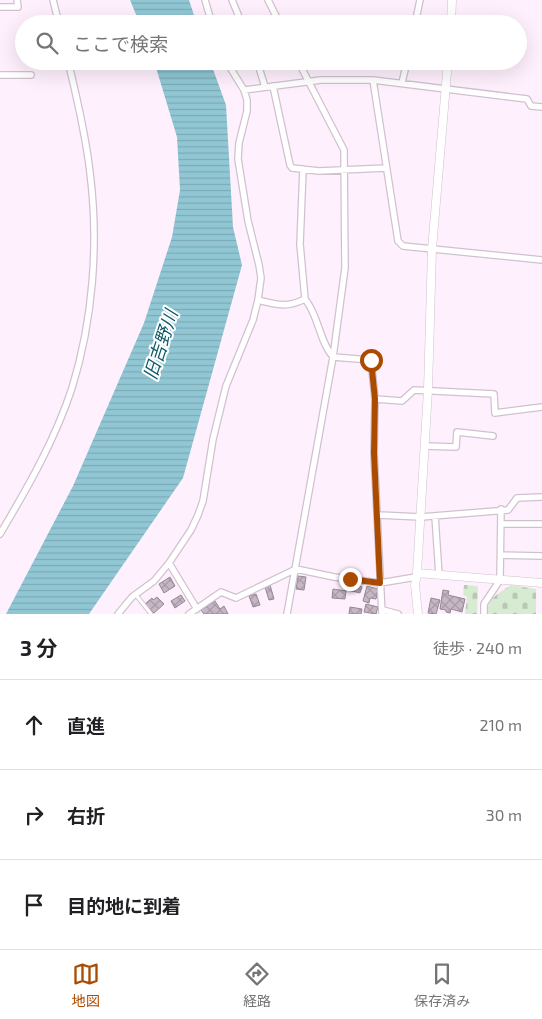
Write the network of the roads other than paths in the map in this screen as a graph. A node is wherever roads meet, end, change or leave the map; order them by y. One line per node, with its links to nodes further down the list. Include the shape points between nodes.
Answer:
1 (17, 0): 8 (street, via 18,6)
2 (53, 0): 9 (street)
3 (205, 0): 10 (street)
4 (232, 0): 11 (street)
5 (268, 0): 12 (street)
6 (420, 0): 13 (street)
7 (452, 0): 14 (street)
8 (0, 8)
9 (57, 15)
10 (209, 15)
11 (238, 15)
12 (276, 15)
13 (417, 15)
14 (451, 15)
15 (70, 70): 51 (street, via 85,137 94,223 88,315 79,363 56,429 32,480)
16 (232, 70): 29 (street)
17 (261, 70): 27 (street)
18 (302, 70): 24 (street)
19 (405, 70): 25 (street)
20 (447, 70): 28 (street)
21 (0, 75): 22 (street)
22 (31, 75)
23 (373, 80): 24 (street); 25 (street); 31 (street)
24 (308, 81): 26 (street); 33 (street, via 344,150)
25 (402, 83): 28 (street)
26 (273, 86): 27 (street); 32 (street, via 290,165)
27 (266, 87): 29 (street)
28 (446, 89): 30 (street, via 527,99 530,106); 34 (street)
29 (244, 90): 37 (street, via 247,100 238,159 261,278)
30 (542, 107)
31 (386, 168): 33 (street); 34 (street, via 398,241 403,246)
32 (303, 169): 33 (street); 36 (street, via 300,244)
33 (344, 170): 38 (street, via 345,268)
34 (432, 249): 35 (street); 39 (street)
35 (542, 260)
36 (306, 299): 37 (street, via 281,306); 38 (street)
37 (258, 300): 54 (street, via 226,386 203,501 191,530)
38 (334, 357): 40 (street, via 371,360); 55 (street)
39 (428, 390): 40 (street, via 414,390 402,401); 41 (street, via 494,394 496,413); 43 (street)
40 (375, 399): 46 (street)
41 (542, 407)
42 (493, 436): 43 (street, via 458,432 456,446)
43 (425, 446): 48 (street)
44 (542, 497): 45 (street, via 517,498 508,510)
45 (501, 510): 47 (street); 49 (street)
46 (378, 516): 48 (street); 59 (street)
47 (435, 516): 48 (street); 57 (street)
48 (421, 517): 56 (street)
49 (502, 524): 50 (street); 52 (street)
50 (542, 524)
51 (0, 534)
52 (501, 555): 53 (street); 58 (street)
53 (542, 556)
54 (169, 563): 61 (street, via 154,581); 62 (street)
55 (296, 569): 59 (street); 62 (street, via 236,598 221,592); 67 (street)
56 (417, 575): 57 (street); 59 (street); 69 (street)
57 (439, 575): 58 (street)
58 (500, 580): 60 (street); 70 (street, via 484,604)
59 (380, 583): 63 (street)
60 (542, 583)
61 (135, 594): 64 (street); 65 (lane)
62 (197, 611): 66 (street)
63 (383, 612): 68 (street)
64 (118, 614)
65 (151, 614)
66 (189, 614)
67 (287, 614)
68 (398, 614)
69 (418, 614)
70 (484, 614)

